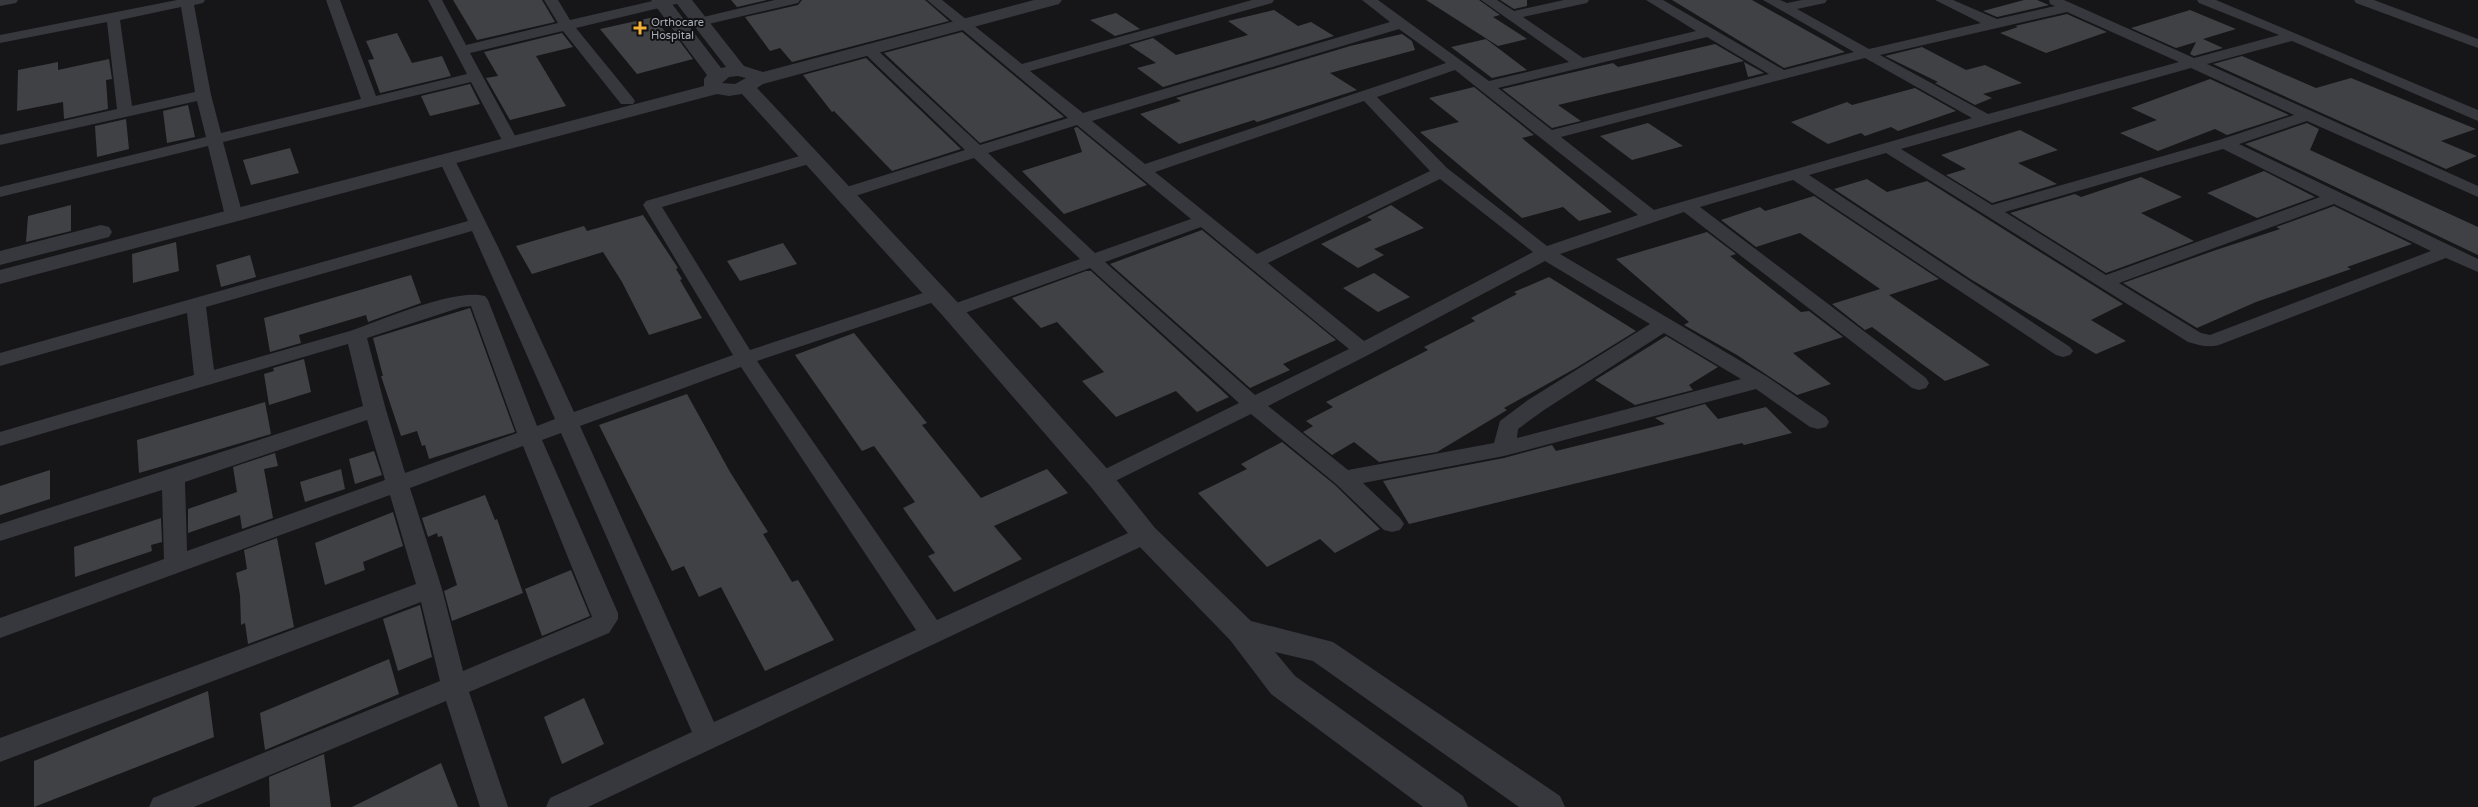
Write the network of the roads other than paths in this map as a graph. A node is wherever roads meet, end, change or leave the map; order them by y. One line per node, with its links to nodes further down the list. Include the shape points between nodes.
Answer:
1 (11, 0): 23 (street)
2 (434, 0): 37 (street)
3 (551, 0): 30 (street)
4 (683, 0): 29 (street)
5 (792, 0): 29 (street)
6 (934, 0): 28 (street)
7 (1018, 0): 28 (street)
8 (1054, 0): 28 (street)
9 (1267, 0): 43 (street)
10 (1369, 0): 31 (street)
11 (1488, 0): 26 (street)
12 (1582, 0): 26 (street)
13 (1653, 0): 33 (street)
14 (1770, 0): 25 (street)
15 (1820, 0): 25 (street)
16 (1942, 0): 32 (street)
17 (2053, 0): 24 (street)
18 (2204, 0): 34 (street)
19 (2361, 0): 36 (street)
20 (193, 1): 27 (street); 49 (street)
21 (339, 1): 52 (street)
22 (666, 1): 30 (street); 47 (street)
23 (0, 2)
24 (2069, 7): 32 (street); 41 (street)
25 (1785, 8): 39 (street)
26 (1511, 16): 40 (street)
27 (113, 17): 35 (street); 53 (street)
28 (959, 20): 38 (street); 43 (street); 46 (street)
29 (700, 22): 46 (street)
30 (565, 24): 37 (street); 51 (street)
31 (1402, 24): 42 (street); 56 (street)
32 (1995, 24): 39 (street)
33 (1707, 33): 40 (street); 45 (street)
34 (2293, 36): 41 (street); 55 (street)
35 (0, 40)
36 (2478, 44)
37 (463, 50): 44 (street)
38 (869, 50): 46 (street); 64 (street)
39 (1865, 54): 45 (street); 57 (street)
40 (1579, 62): 48 (street)
41 (2192, 63): 54 (street); 57 (street)
42 (1456, 65): 48 (street); 50 (street)
43 (1020, 69): 56 (street)
44 (476, 76): 52 (street); 59 (street)
45 (1783, 76): 58 (street)
46 (746, 77): 47 (street, via 731,90); 65 (street)
47 (716, 81): 51 (street); 59 (street)
48 (1486, 86): 58 (street)
49 (202, 95): 53 (street); 61 (street)
50 (1367, 95): 67 (street); 68 (street)
51 (627, 101): 59 (street)
52 (370, 102): 61 (street)
53 (125, 112): 60 (street)
54 (2308, 115): 62 (street); 71 (street)
55 (2478, 116)
56 (1080, 119): 64 (street); 67 (street)
57 (1986, 119): 63 (street)
58 (1547, 136): 77 (street)
59 (508, 137): 66 (street); 75 (street)
60 (0, 140)
61 (214, 140): 70 (street); 75 (street)
62 (2225, 143): 73 (street); 76 (street)
63 (1889, 148): 69 (street); 76 (street)
64 (975, 151): 72 (street); 83 (street)
65 (810, 158): 72 (street); 94 (street, via 652,205)
66 (447, 160): 75 (street); 79 (street)
67 (1143, 170): 78 (street)
68 (1440, 172): 81 (street); 84 (street)
69 (1796, 174): 74 (street); 93 (street)
70 (0, 192)
71 (2478, 192)
72 (843, 194): 88 (street)
73 (2335, 198): 80 (street); 87 (street)
74 (1687, 206): 77 (street); 98 (street)
75 (232, 208): 82 (street); 86 (street)
76 (1989, 211): 87 (street)
77 (1651, 216): 81 (street)
78 (1204, 220): 83 (street); 84 (street)
79 (478, 224): 89 (street); 102 (street)
80 (2445, 252): 85 (street); 87 (street, via 2212,341 2195,338)
81 (1546, 253): 90 (street); 92 (street)
82 (0, 258)
83 (1092, 260): 88 (street); 99 (street)
84 (1255, 262): 92 (street)
85 (2478, 266)
86 (0, 277)
87 (2106, 282)
88 (944, 303): 94 (street); 108 (street)
89 (196, 304): 95 (street); 96 (street)
90 (1664, 324): 97 (street); 105 (street, via 1508,426)
91 (356, 335): 96 (street); 100 (street); 103 (street, via 460,301 478,300)
92 (1363, 350): 99 (street)
93 (2063, 351)
94 (745, 358): 102 (street); 117 (street)
95 (0, 360)
96 (205, 379): 104 (street)
97 (1759, 381): 101 (street); 105 (street)
98 (1919, 383)
99 (1254, 404): 107 (street); 108 (street)
100 (376, 410): 106 (street); 109 (street)
101 (1818, 422)
102 (566, 424): 103 (street); 119 (street)
103 (530, 438): 109 (street); 118 (street, via 605,619 600,626)
104 (0, 439)
105 (1504, 449): 107 (street)
106 (173, 478): 111 (street); 113 (street)
107 (1344, 479): 110 (street)
108 (1101, 480): 112 (street)
109 (398, 485): 113 (street); 114 (street)
110 (1392, 524)
111 (0, 533)
112 (1144, 535): 116 (street); 117 (street)
113 (176, 565): 115 (street)
114 (430, 589): 118 (street); 120 (street)
115 (0, 628)
116 (1241, 631): 124 (street, via 1283,685); 125 (street, via 1322,651)
117 (933, 635): 119 (street)
118 (454, 686): 121 (street); 122 (street)
119 (707, 736): 123 (street)
120 (0, 750)
121 (163, 807)
122 (494, 807)
123 (560, 807)
124 (1450, 807)
125 (1547, 807)

